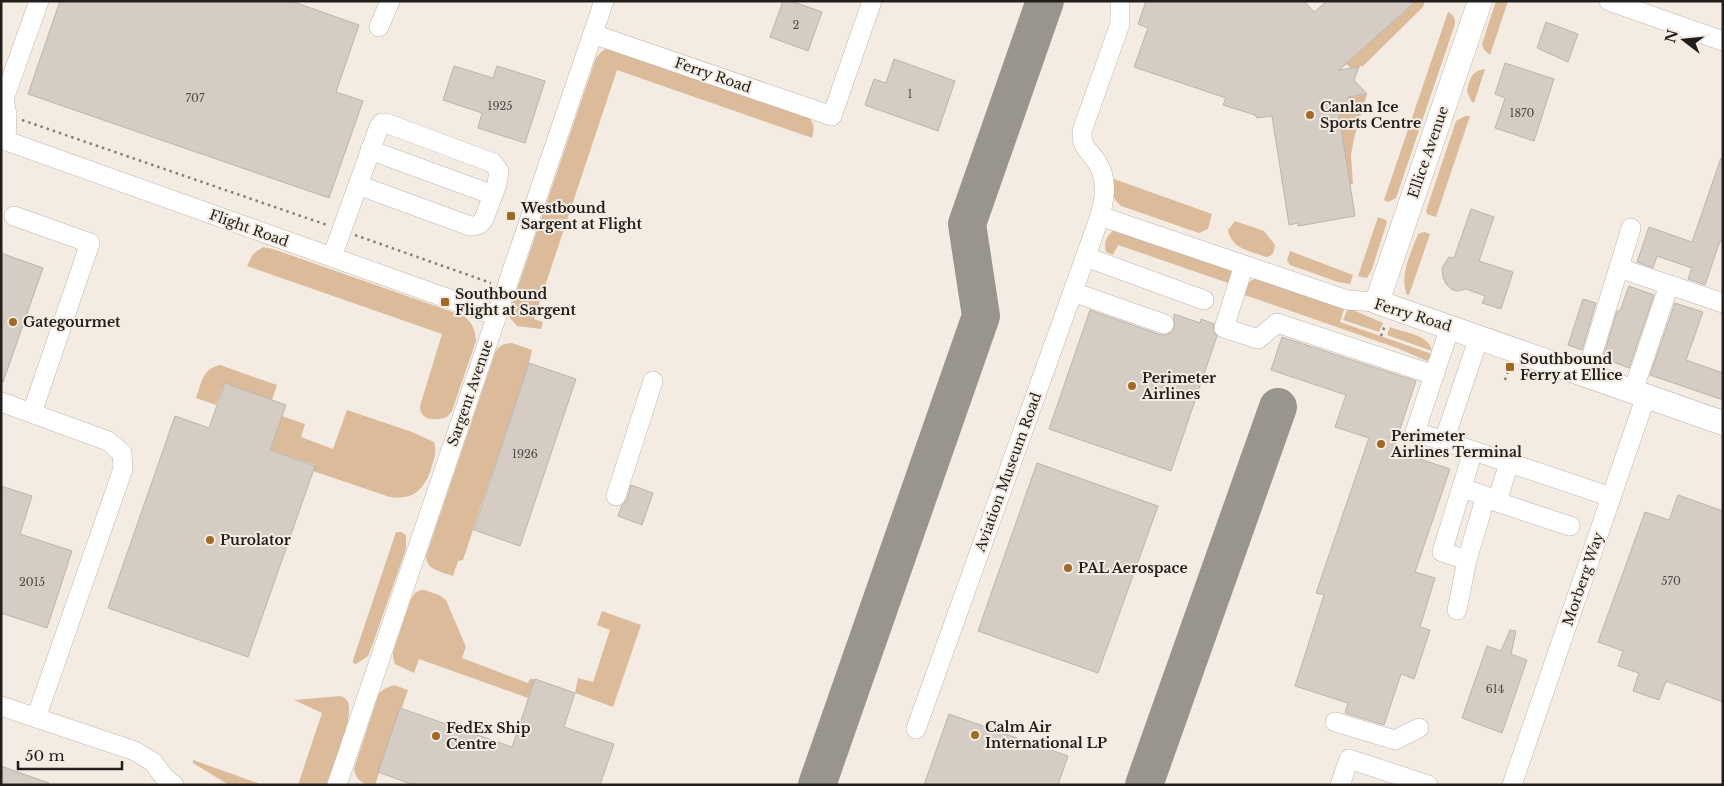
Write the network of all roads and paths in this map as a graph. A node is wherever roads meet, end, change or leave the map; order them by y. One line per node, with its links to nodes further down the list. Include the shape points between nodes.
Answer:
1 (39, 1): 12 (street)
2 (390, 1): 9 (street)
3 (872, 1): 10 (street, Ferry Road, via 832,116)
4 (1120, 1): 18 (street, Aviation Museum Road, via 1120,24 1082,131 1085,148 1104,176 1105,196)
5 (1480, 1): 29 (main road, Ellice Avenue)
6 (602, 2): 10 (street, Sargent Avenue)
7 (1613, 2): 8 (street)
8 (1636, 6): 11 (street)
9 (379, 27)
10 (593, 34): 31 (street, Sargent Avenue)
11 (1723, 42)
12 (4, 104): 13 (street); 20 (path)
13 (4, 140): 21 (street, Flight Road)
14 (370, 150): 15 (street); 16 (street); 16 (street, via 379,127 386,123 493,163 499,176)
15 (358, 185): 16 (street, via 470,226 481,224); 20 (street)
16 (493, 195)
17 (14, 216): 42 (street, via 90,243)
18 (1100, 216): 22 (street, Aviation Museum Road); 23 (street, Ferry Road)
19 (1631, 228): 24 (street)
20 (342, 230): 21 (street); 25 (path)
21 (332, 257): 31 (street, Flight Road)
22 (1086, 257): 27 (street, Aviation Museum Road); 28 (street)
23 (1244, 265): 29 (street, Ferry Road, via 1347,300); 36 (street, via 1224,328 1258,339 1277,323)
24 (1619, 268): 26 (street); 37 (street)
25 (491, 283)
26 (1669, 285): 30 (street); 40 (street, Morberg Way)
27 (1073, 292): 32 (street); 57 (street, Aviation Museum Road)
28 (1204, 300)
29 (1377, 302): 33 (main road, Ferry Road)
30 (1723, 303)
31 (496, 316): 59 (street, Sargent Avenue)
32 (1164, 324)
33 (1450, 327): 34 (main road, Ferry Road); 36 (street)
34 (1478, 337): 37 (main road, Ferry Road); 44 (street)
35 (1510, 367): 38 (path)
36 (1434, 375): 44 (street, via 1415,432)
37 (1586, 375): 40 (main road, Ferry Road)
38 (1505, 380)
39 (654, 381): 48 (street)
40 (1640, 394): 43 (main road, Ferry Road); 49 (street, Morberg Way)
41 (1, 402): 42 (street)
42 (32, 414): 54 (street, via 108,440 122,454 123,469)
43 (1723, 423)
44 (1444, 441): 45 (street)
45 (1473, 451): 46 (street); 47 (street)
46 (1509, 463): 49 (street); 50 (street, via 1497,502)
47 (1462, 488): 51 (street, via 1486,496); 51 (street, via 1442,552)
48 (616, 496)
49 (1611, 498): 62 (street, Morberg Way)
50 (1570, 526)
51 (1467, 560): 52 (street)
52 (1457, 610)
53 (1, 706): 54 (street)
54 (36, 718): 58 (street, via 135,751 153,762)
55 (1334, 722): 56 (street, via 1395,740)
56 (1419, 728)
57 (916, 729)
58 (165, 783)
59 (337, 785)
60 (1340, 785): 61 (street, via 1348,759)
61 (1428, 785)
62 (1512, 785)

